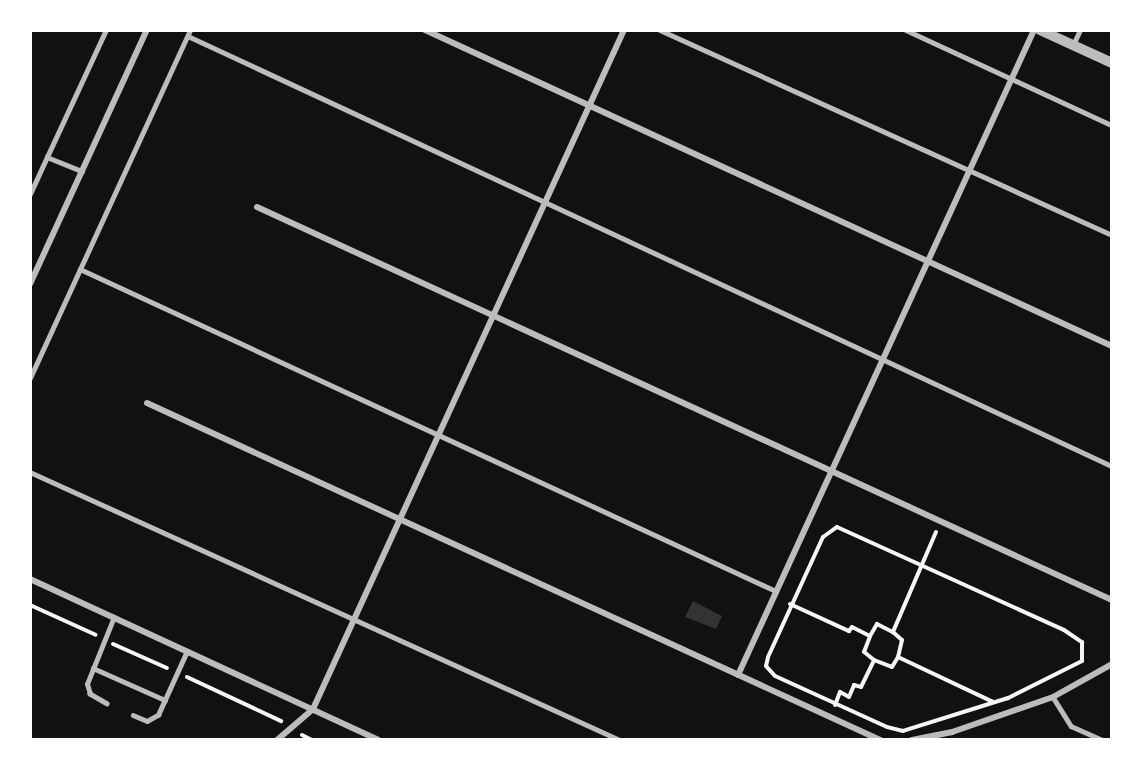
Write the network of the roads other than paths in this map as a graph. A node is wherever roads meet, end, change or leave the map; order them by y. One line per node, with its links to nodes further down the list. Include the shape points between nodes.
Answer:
1 (106, 30): 17 (lane)
2 (147, 30): 18 (street)
3 (190, 30): 11 (lane)
4 (425, 30): 15 (street)
5 (624, 30): 15 (street)
6 (660, 30): 19 (lane)
7 (906, 30): 14 (lane)
8 (1034, 30): 14 (street)
9 (1040, 30): 12 (street)
10 (1080, 30): 12 (lane)
11 (188, 36): 21 (lane); 25 (lane)
12 (1073, 45): 13 (street)
13 (1112, 63)
14 (1012, 79): 16 (lane); 19 (street)
15 (590, 105): 21 (street); 24 (street)
16 (1112, 125)
17 (47, 157): 18 (lane); 20 (lane)
18 (82, 171): 26 (street)
19 (970, 171): 23 (lane); 24 (street)
20 (30, 194)
21 (544, 204): 27 (street); 29 (lane)
22 (257, 207): 27 (street)
23 (1112, 235)
24 (929, 261): 28 (street); 29 (street)
25 (80, 268): 30 (lane); 32 (lane)
26 (30, 284)
27 (493, 315): 32 (street); 34 (street)
28 (1112, 346)
29 (884, 357): 33 (lane); 34 (street)
30 (30, 378)
31 (147, 403): 36 (street)
32 (439, 432): 36 (street); 38 (lane)
33 (1112, 466)
34 (831, 471): 38 (street); 39 (street)
35 (30, 472): 41 (lane)
36 (399, 519): 41 (street); 45 (street)
37 (30, 579): 40 (street)
38 (775, 594): 45 (street)
39 (1112, 600)
40 (114, 617): 42 (street); 44 (lane)
41 (354, 619): 49 (street); 53 (lane)
42 (187, 651): 47 (lane); 49 (street)
43 (1112, 664): 46 (street)
44 (93, 668): 47 (lane); 48 (lane, via 88,691)
45 (738, 675): 54 (street)
46 (1053, 698): 55 (street, via 952,732); 56 (lane, via 1071,726)
47 (165, 700): 50 (lane, via 159,715 151,721)
48 (107, 704)
49 (313, 709): 51 (street); 52 (street)
50 (133, 715)
51 (277, 740)
52 (379, 740)
53 (620, 740)
54 (880, 740)
55 (912, 740)
56 (1102, 740)

